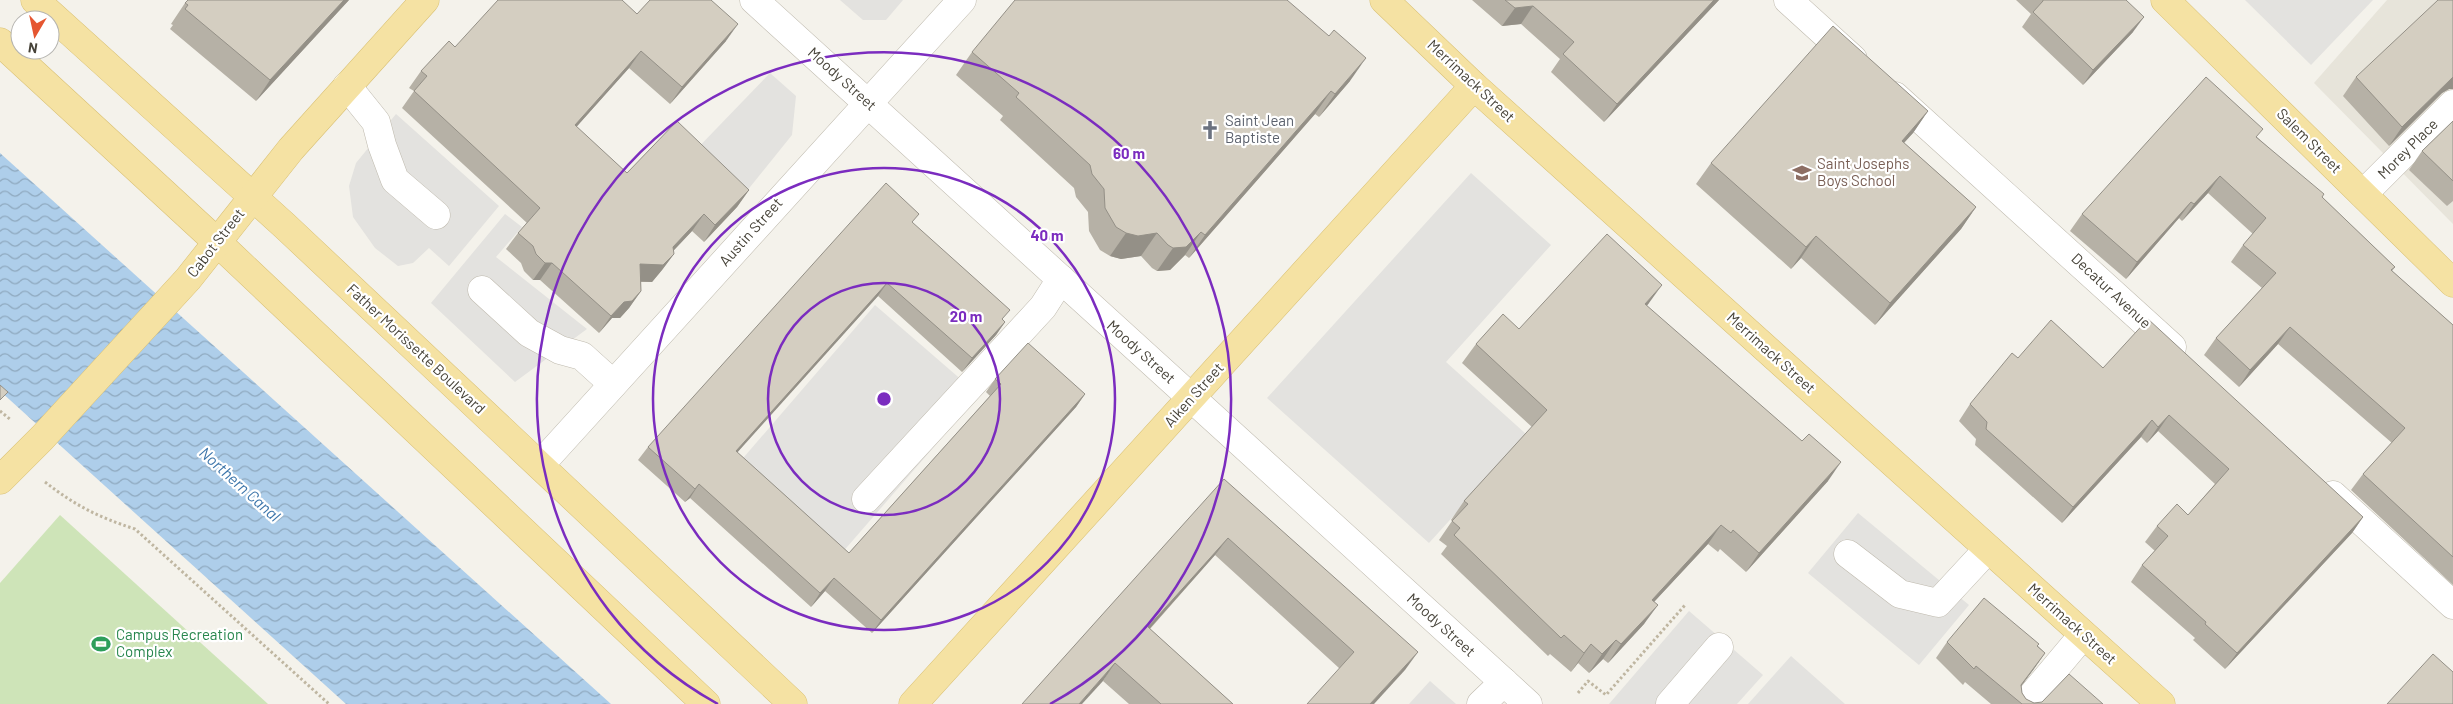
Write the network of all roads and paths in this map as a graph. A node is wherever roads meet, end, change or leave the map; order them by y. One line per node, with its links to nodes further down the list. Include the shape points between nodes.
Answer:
1 (35, 0): 14 (main road, Father Morissette Boulevard)
2 (425, 0): 9 (main road, Cabot Street)
3 (754, 0): 11 (street, Moody Street)
4 (962, 0): 11 (street, Austin Street)
5 (1788, 0): 20 (street, Decatur Avenue)
6 (2165, 0): 13 (main road, Salem Street)
7 (1393, 3): 10 (main road, Merrimack Street)
8 (0, 42): 16 (main road)
9 (347, 86): 14 (main road, Cabot Street); 15 (street, via 376,122 395,180)
10 (1474, 86): 22 (main road, Aiken Street); 30 (main road, Merrimack Street)
11 (868, 103): 17 (street, Moody Street); 21 (street, Austin Street)
12 (2453, 104): 13 (street, Morey Place)
13 (2363, 194): 18 (main road, Salem Street)
14 (253, 197): 16 (main road, Cabot Street); 25 (main road, Father Morissette Boulevard)
15 (436, 215)
16 (217, 242): 27 (main road, Cabot Street, via 180,288); 39 (main road)
17 (1061, 279): 22 (street, Moody Street); 29 (street, via 1043,306)
18 (2453, 283)
19 (482, 290): 21 (street, via 529,333 560,350 582,356)
20 (2192, 365)
21 (613, 384): 25 (street, Austin Street)
22 (1192, 398): 36 (street, Moody Street); 41 (main road, Aiken Street)
23 (0, 411): 24 (path)
24 (13, 422)
25 (540, 465): 40 (main road, Father Morissette Boulevard)
26 (2315, 478): 33 (street)
27 (0, 480)
28 (42, 480): 38 (path, via 101,518 136,529)
29 (866, 499)
30 (1988, 549): 31 (street, via 1938,603 1900,594); 34 (main road, Merrimack Street)
31 (1848, 554)
32 (1685, 605): 37 (path, via 1606,695 1588,681)
33 (2453, 605)
34 (2083, 634): 45 (street); 46 (main road, Merrimack Street)
35 (1719, 647): 44 (street)
36 (1504, 682): 42 (street); 43 (street, Moody Street)
37 (1578, 693)
38 (329, 704)
39 (706, 704)
40 (793, 704)
41 (912, 704)
42 (1481, 704)
43 (1528, 704)
44 (1670, 704)
45 (2025, 704)
46 (2161, 704)

